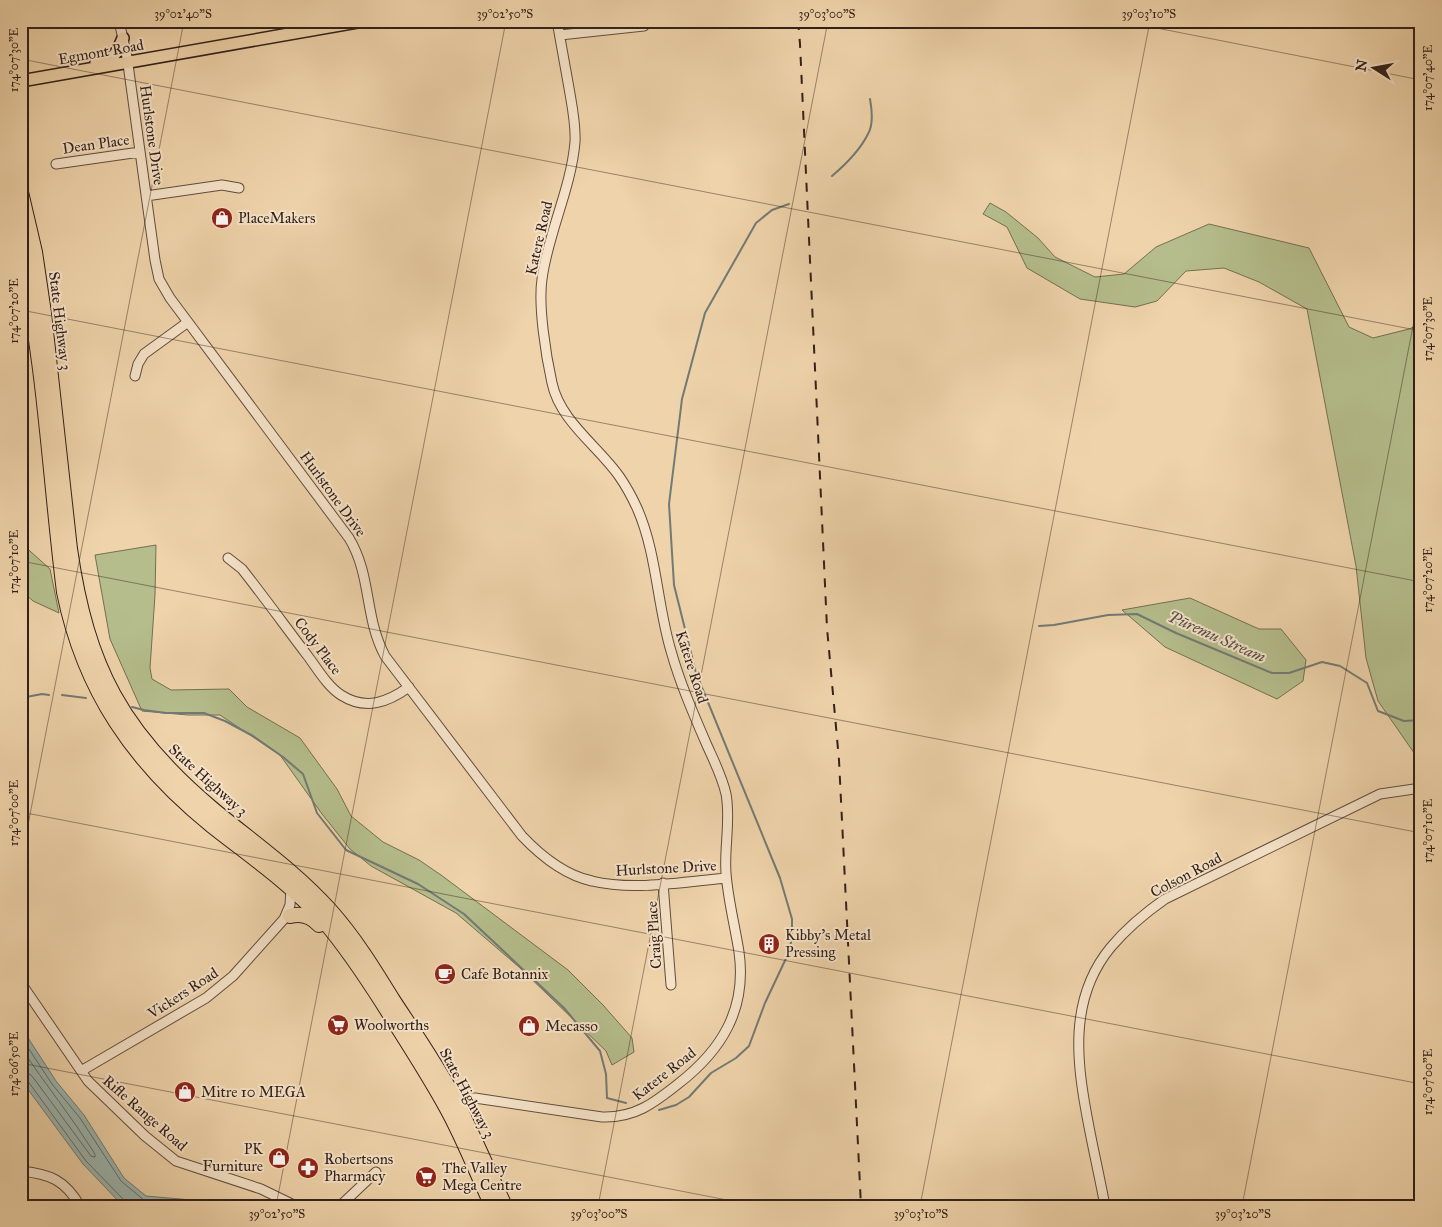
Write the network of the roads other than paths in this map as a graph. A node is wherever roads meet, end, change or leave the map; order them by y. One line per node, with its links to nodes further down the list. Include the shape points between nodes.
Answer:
1 (119, 21): 6 (street, Hurlstone Drive)
2 (363, 21): 7 (main road, Egmont Road)
3 (557, 21): 5 (street, Katere Road)
4 (644, 26): 5 (street)
5 (560, 35): 21 (street, Katere Road, via 575,142 542,282 542,313 552,385 560,404 630,492 645,530 671,652 726,795)
6 (123, 38): 7 (street, Hurlstone Drive); 8 (main road, via 111,58 82,64)
7 (128, 63): 8 (main road, Egmont Road); 10 (street, Hurlstone Drive)
8 (70, 73): 9 (main road, Egmont Road)
9 (21, 81)
10 (140, 152): 11 (street, Dean Place); 14 (street, Hurlstone Drive)
11 (56, 164)
12 (239, 188): 14 (street, via 222,185)
13 (21, 192): 23 (highway, State Highway 3, via 40,286 74,577 93,650 111,692 132,726 158,758)
14 (146, 196): 16 (street, Hurlstone Drive, via 160,279)
15 (21, 255): 23 (highway, State Highway 3, via 42,387 64,592 88,670 119,727 159,778 213,827)
16 (188, 322): 17 (street, via 144,354); 19 (street, Hurlstone Drive, via 350,538 360,558 378,643)
17 (135, 376)
18 (228, 558): 19 (street, Cody Place, via 242,569 341,695 373,703 385,701)
19 (409, 687): 22 (street, Hurlstone Drive, via 536,852 590,881 629,885)
20 (1421, 788): 38 (street, Colson Road, via 1380,794 1165,899 1134,923 1110,949 1086,995 1078,1036 1080,1075)
21 (726, 878): 22 (street, Hurlstone Drive); 30 (street, Katere Road, via 741,974 736,1006 718,1044 687,1077 641,1110 618,1117 590,1116 475,1098)
22 (663, 883): 28 (street, Craig Place)
23 (297, 886): 24 (highway, State Highway 3); 25 (street, Vickers Road); 30 (highway, State Highway 3, via 340,921 427,1052)
24 (302, 899): 25 (street, Vickers Road); 26 (highway, State Highway 3)
25 (287, 918): 26 (highway, via 301,915 312,918 336,946); 29 (street, Vickers Road, via 233,976 206,998)
26 (353, 959): 30 (highway, State Highway 3)
27 (21, 983): 29 (street, Rifle Range Road)
28 (671, 985)
29 (81, 1071): 34 (street, Rifle Range Road, via 144,1136 176,1161 261,1189)
30 (453, 1108): 36 (highway, State Highway 3); 37 (highway, State Highway 3)
31 (21, 1171): 33 (street, via 56,1179 71,1192)
32 (376, 1172): 35 (street)
33 (80, 1206)
34 (296, 1206)
35 (340, 1206)
36 (492, 1206)
37 (505, 1206)
38 (1105, 1206)

